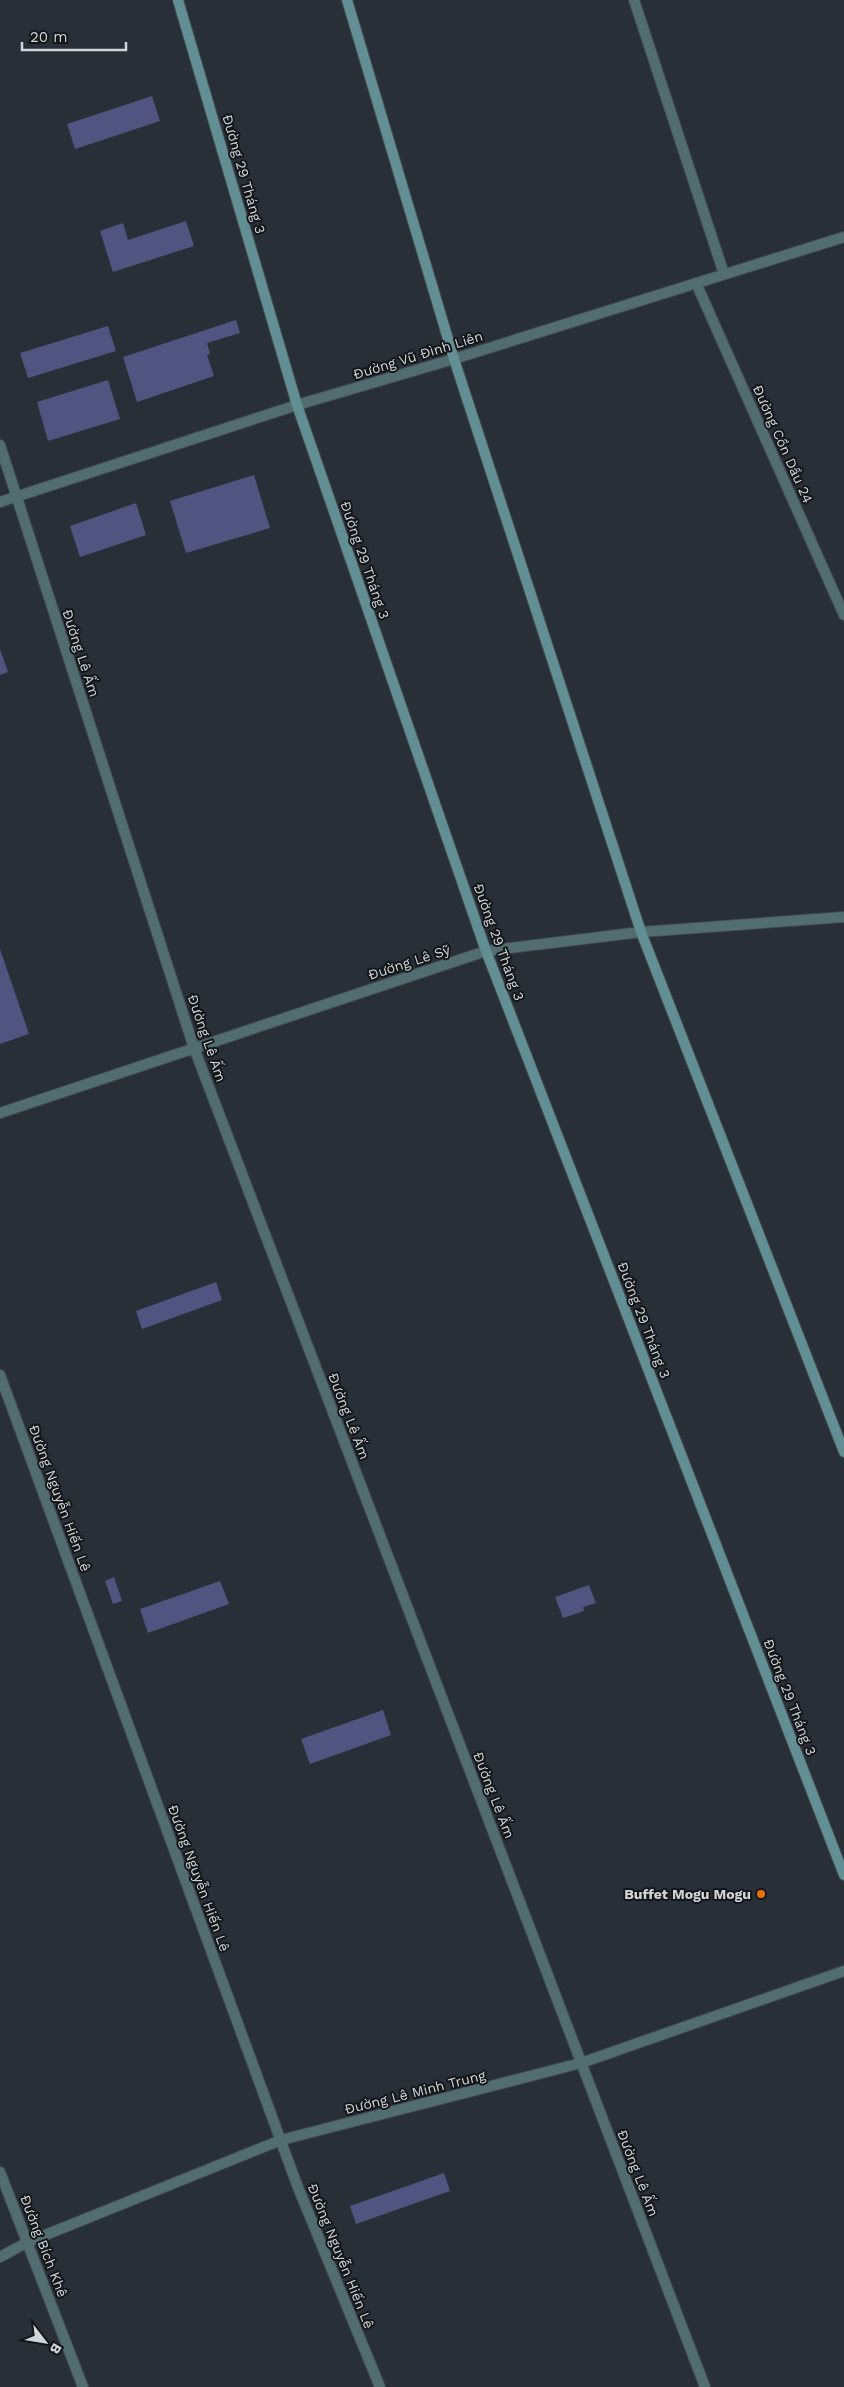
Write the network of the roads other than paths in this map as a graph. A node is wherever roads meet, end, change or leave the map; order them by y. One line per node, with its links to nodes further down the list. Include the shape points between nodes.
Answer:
1 (178, 0): 8 (street, Đường 29 Tháng 3)
2 (347, 0): 7 (street)
3 (634, 0): 5 (street)
4 (844, 237): 5 (street, Đường Vũ Đình Liên)
5 (724, 274): 6 (street, Đường Vũ Đình Liên)
6 (696, 283): 7 (street, Đường Vũ Đình Liên); 12 (street, Đường Cồn Dầu 24)
7 (454, 359): 8 (street, Đường Vũ Đình Liên); 14 (street)
8 (297, 404): 10 (street, Đường Vũ Đình Liên); 15 (street, Đường 29 Tháng 3)
9 (0, 444): 10 (street, Đường Lê Ấm)
10 (16, 497): 11 (street, Đường Vũ Đình Liên); 16 (street, Đường Lê Ấm)
11 (0, 502)
12 (844, 616)
13 (844, 917): 14 (street, Đường Lê Sỹ)
14 (641, 932): 15 (street, Đường Lê Sỹ); 19 (street)
15 (486, 951): 16 (street, Đường Lê Sỹ); 20 (street, Đường 29 Tháng 3)
16 (194, 1048): 17 (street, Đường Lê Sỹ); 22 (street, Đường Lê Ấm)
17 (0, 1113)
18 (0, 1375): 23 (street, Đường Nguyễn Hiến Lê)
19 (844, 1452)
20 (844, 1875)
21 (844, 1971): 22 (street, Đường Lê Minh Trung)
22 (581, 2063): 23 (street, Đường Lê Minh Trung); 29 (street, Đường Lê Ấm)
23 (281, 2140): 25 (street, Đường Lê Minh Trung); 28 (street, Đường Nguyễn Hiến Lê)
24 (0, 2172): 25 (street, Đường Bích Khê)
25 (28, 2242): 26 (street, Đường Lê Minh Trung); 27 (street, Đường Bích Khê)
26 (0, 2257)
27 (83, 2387)
28 (380, 2387)
29 (705, 2387)

